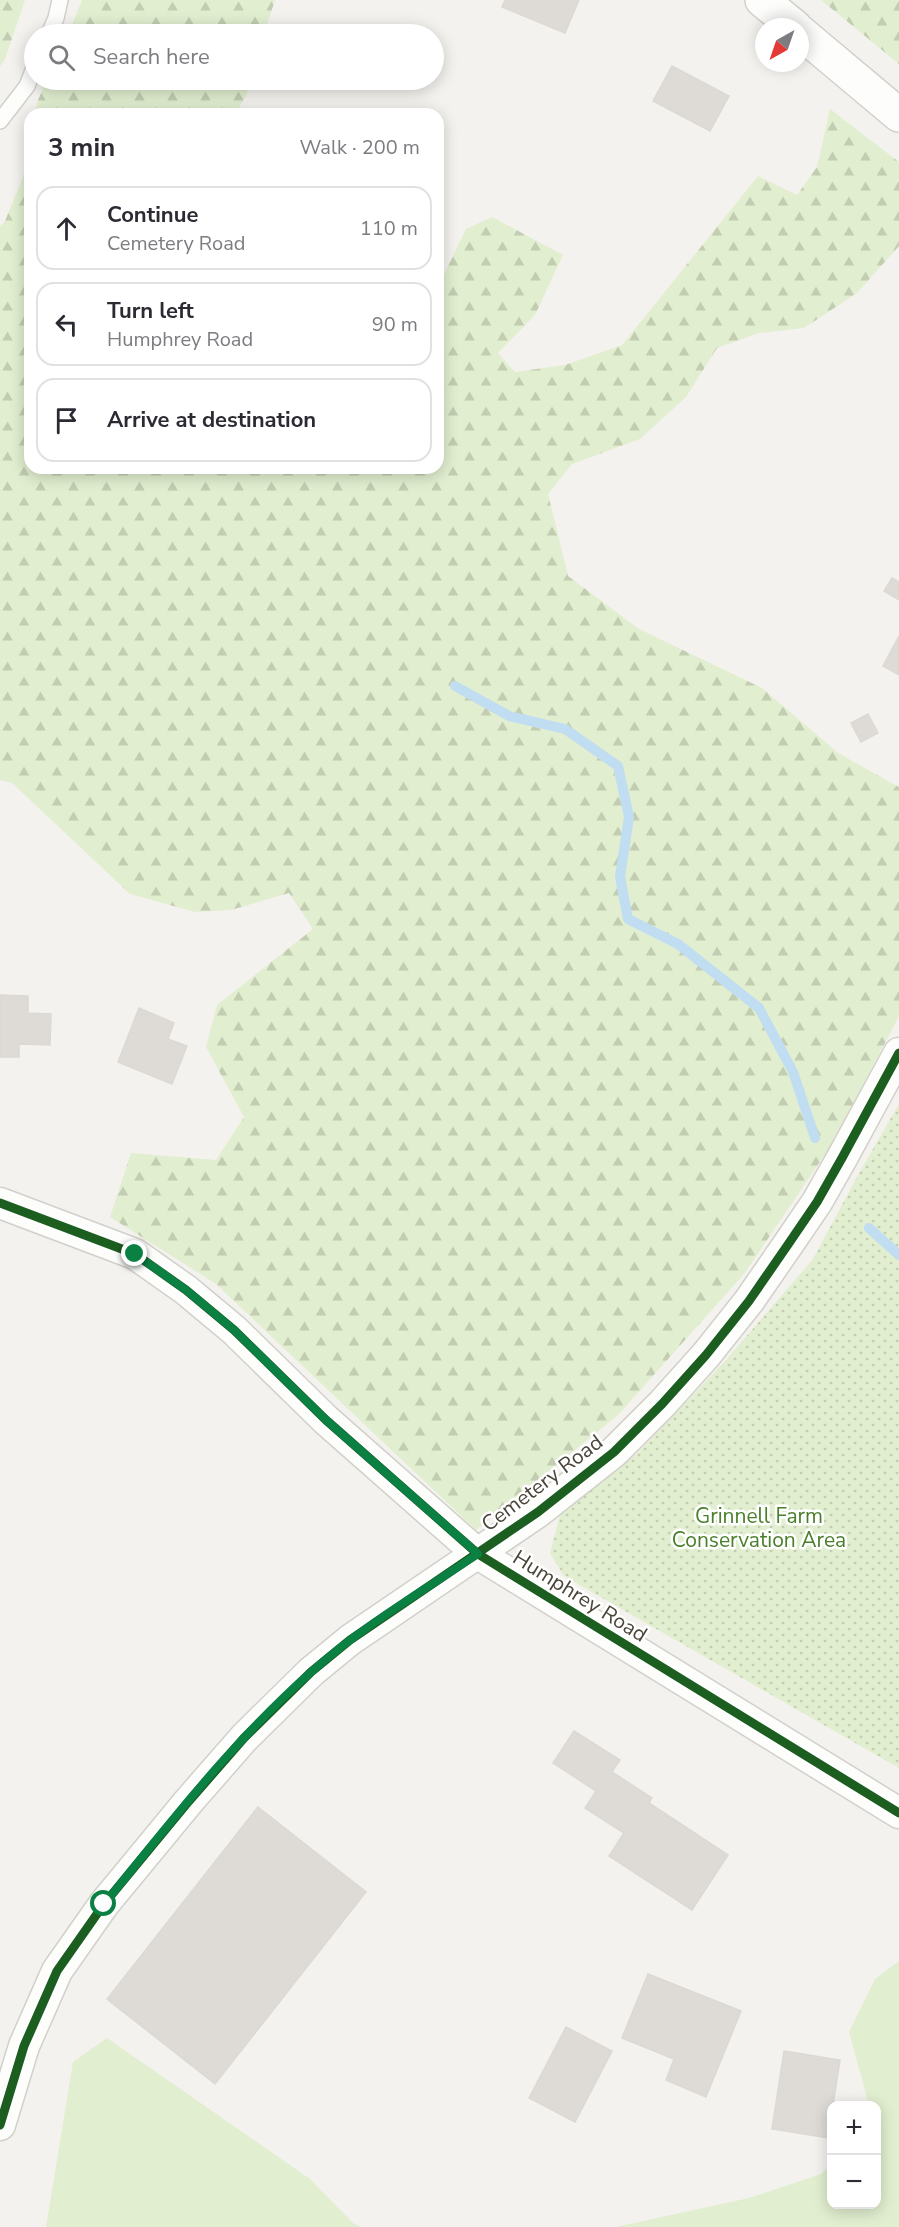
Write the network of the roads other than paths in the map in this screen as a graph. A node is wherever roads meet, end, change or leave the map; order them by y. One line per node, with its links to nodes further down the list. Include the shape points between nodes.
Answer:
1 (60, 0): 4 (lane)
2 (762, 0): 3 (street)
3 (784, 18)
4 (53, 24)
5 (809, 40): 7 (street)
6 (24, 90): 8 (lane)
7 (899, 115)
8 (0, 121)
9 (899, 1053): 11 (street, Cemetery Road, via 817,1202 706,1354 614,1452)
10 (0, 1203): 11 (street, Humphrey Road, via 135,1254 186,1290)
11 (478, 1554): 12 (street, Humphrey Road); 13 (street, Cemetery Road, via 350,1640 311,1672 244,1738 182,1810 104,1904 57,1971 24,2046)
12 (899, 1813)
13 (0, 2125)

